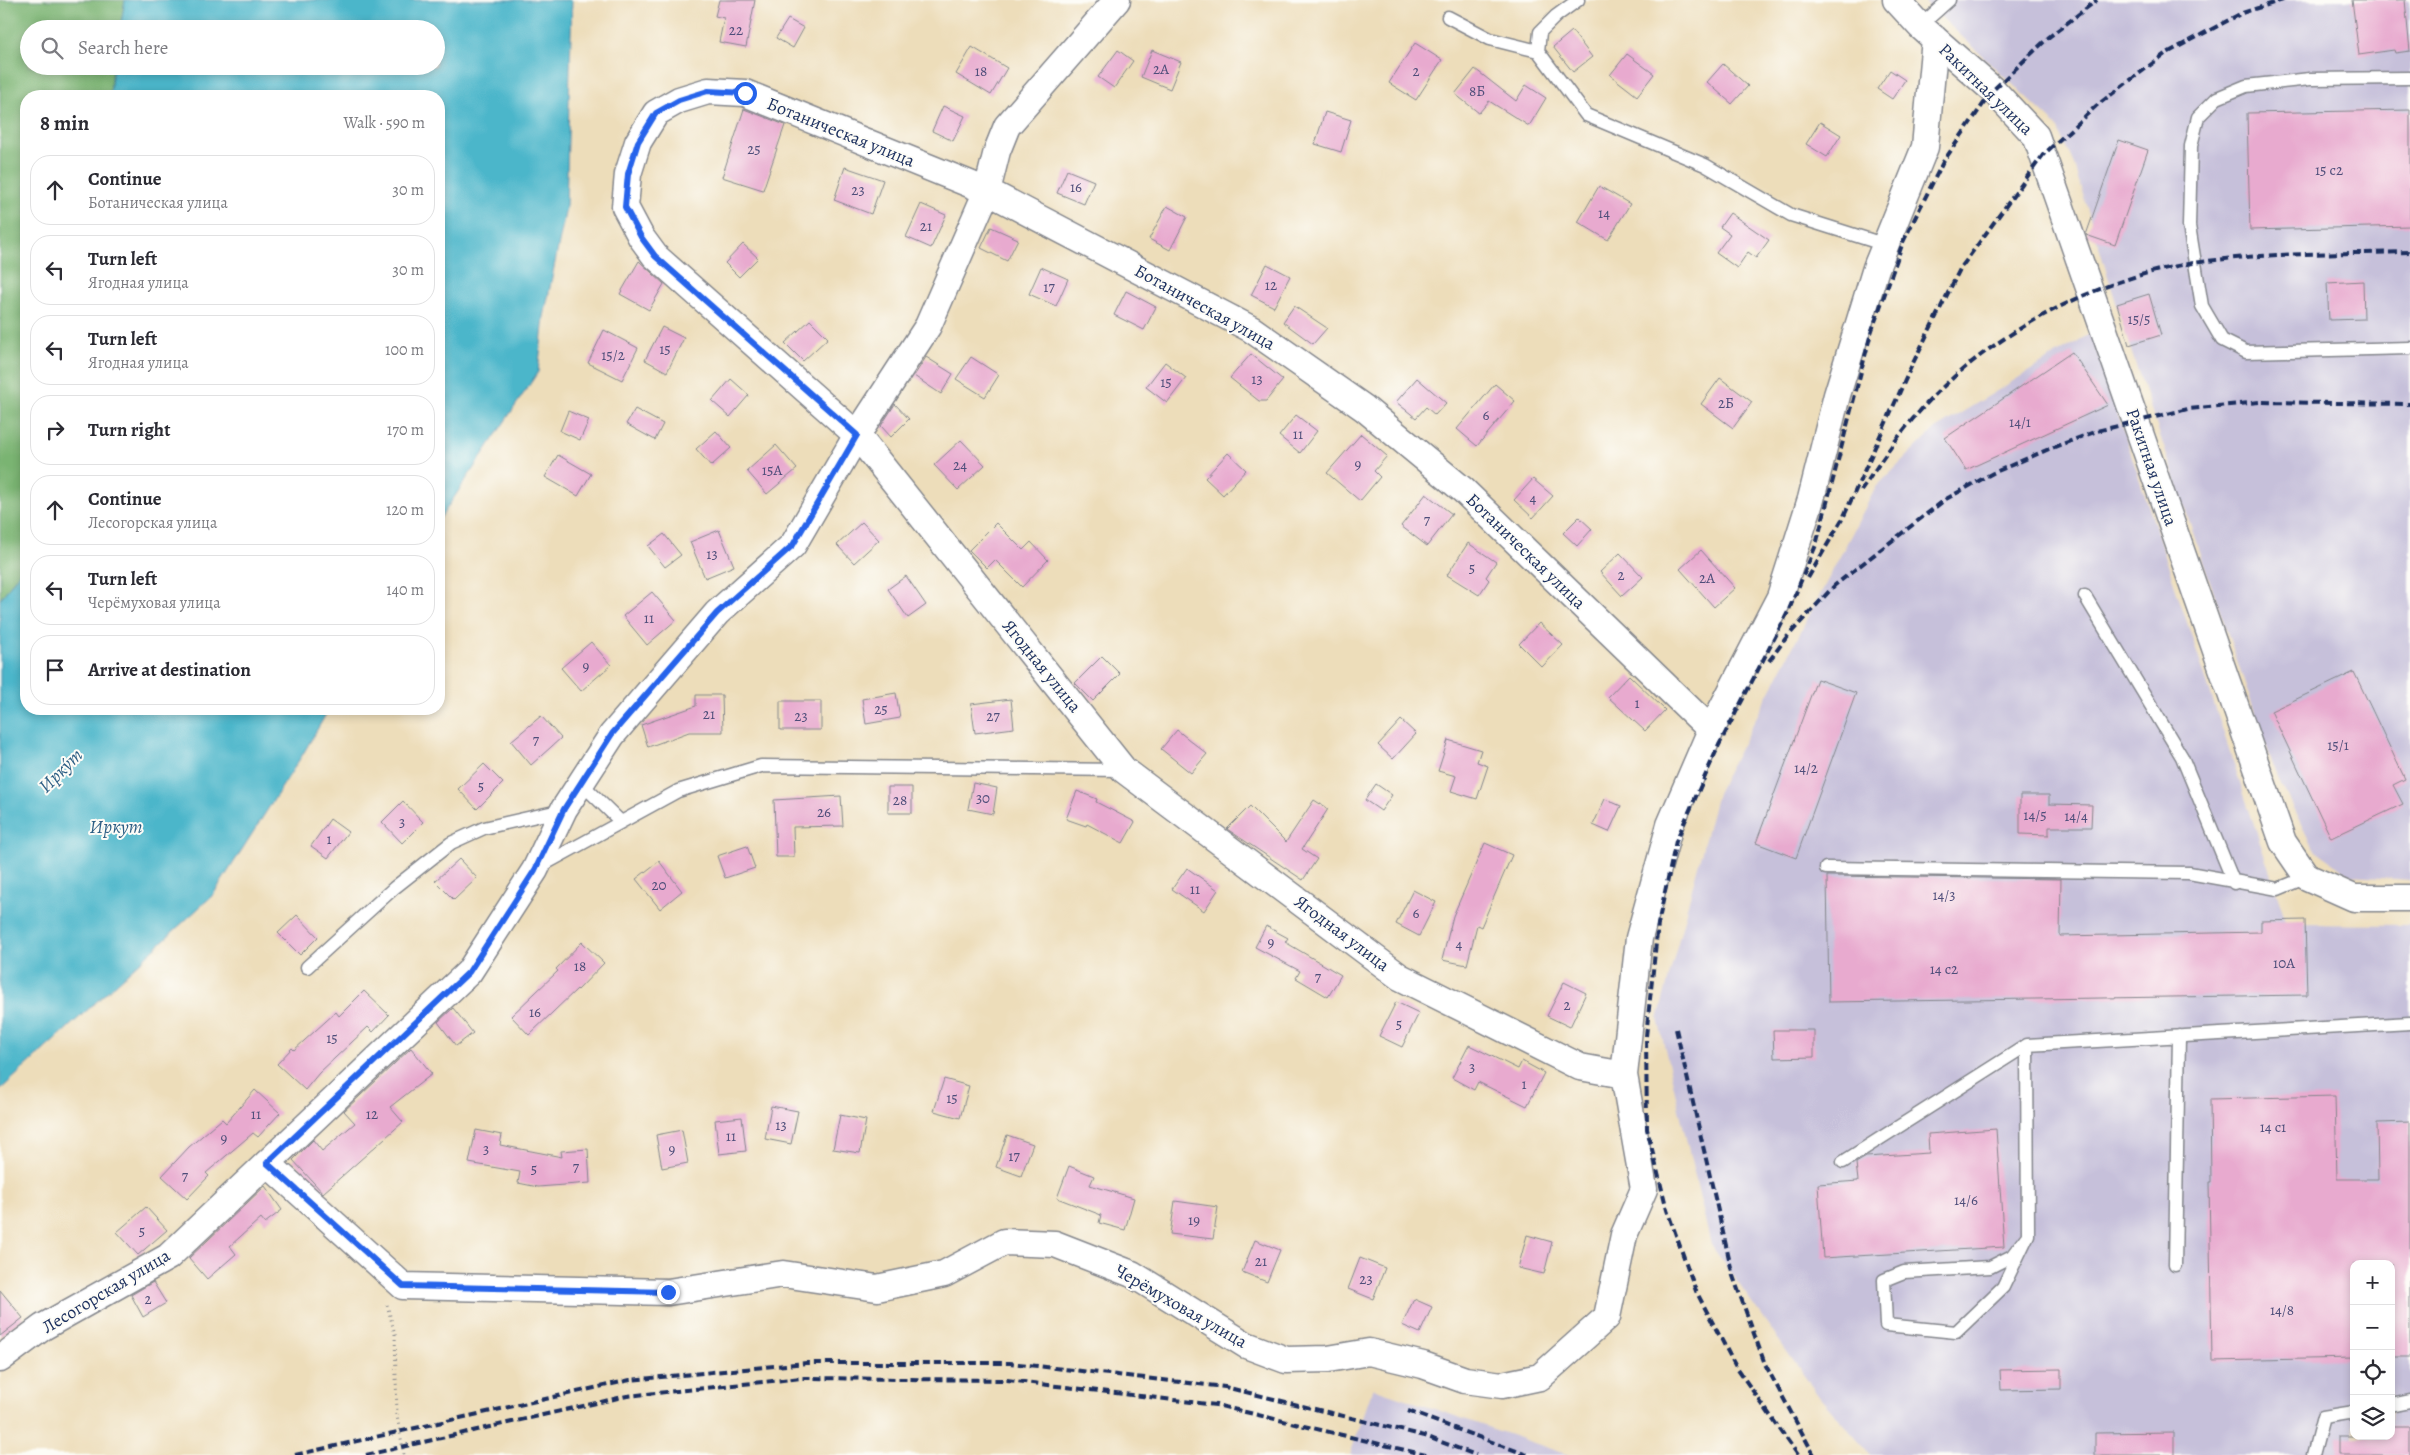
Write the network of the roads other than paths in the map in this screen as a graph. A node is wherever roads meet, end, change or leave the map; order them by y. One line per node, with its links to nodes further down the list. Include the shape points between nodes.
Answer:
1 (1117, 0): 10 (street, Лесогорская улица, via 1007,126)
2 (1578, 0): 7 (lane, via 1540,32)
3 (1896, 0): 6 (street, Ракитная улица)
4 (1949, 0): 6 (lane)
5 (1448, 17): 7 (lane, via 1490,39)
6 (1928, 32): 11 (street, Черёмуховая улица, via 1925,147); 22 (street, Ракитная улица, via 1993,90 2036,136 2282,842)
7 (1538, 51): 11 (lane, via 1586,115 1705,166 1791,215)
8 (2410, 78): 12 (lane, via 2310,79 2246,86 2217,98 2198,117 2191,146 2189,226 2202,306 2222,340 2246,352)
9 (656, 113): 10 (street, Ботаническая улица, via 679,100 708,91 745,93); 13 (street, Ягодная улица, via 638,142 628,174 625,207 641,237 655,256)
10 (987, 190): 13 (street, Лесогорская улица, via 928,326); 15 (street, Ботаническая улица, via 1251,329 1364,408 1463,490)
11 (1886, 245): 15 (street, Черёмуховая улица, via 1837,395 1780,597)
12 (2410, 348)
13 (857, 435): 16 (street, Ягодная улица); 17 (street, Лесогорская улица, via 793,545 717,613 612,734)
14 (2085, 596): 23 (lane, via 2182,756)
15 (1711, 730): 29 (street, Черёмуховая улица, via 1670,825 1639,938)
16 (1124, 770): 19 (lane, via 761,766 678,791); 29 (street, Ягодная улица, via 1400,977 1580,1067)
17 (581, 783): 18 (street, Лесогорская улица); 19 (lane)
18 (564, 809): 21 (street, Лесогорская улица); 25 (lane, via 484,828 451,843 394,888)
19 (621, 822): 21 (lane)
20 (1826, 868): 23 (lane, via 2189,873)
21 (535, 870): 31 (street, Лесогорская улица, via 469,972)
22 (2307, 878): 23 (lane, via 2278,889); 24 (street, via 2354,898)
23 (2234, 883)
24 (2410, 898)
25 (307, 967)
26 (2410, 1024): 27 (lane)
27 (2179, 1036): 28 (lane); 33 (lane)
28 (2027, 1044): 30 (lane); 32 (lane)
29 (1624, 1075): 31 (street, Черёмуховая улица, via 1644,1189 1624,1235 1607,1317 1540,1377 1502,1385 1465,1380 1423,1365 1369,1352 1328,1359 1286,1360 1246,1345 1132,1274 1055,1244 1004,1242 944,1274 877,1288 783,1274 668,1292 403,1286)
30 (1843, 1162)
31 (267, 1163): 34 (street, Лесогорская улица, via 168,1257 43,1327)
32 (2028, 1235): 32 (lane, via 2003,1286 1956,1332 1886,1325 1884,1280 1904,1272 1990,1266 2012,1256)
33 (2175, 1265)
34 (0, 1359)
35 (2410, 1401): 36 (lane)
36 (2395, 1403)
37 (2350, 1413): 38 (lane, via 2322,1418)
38 (2313, 1455)

